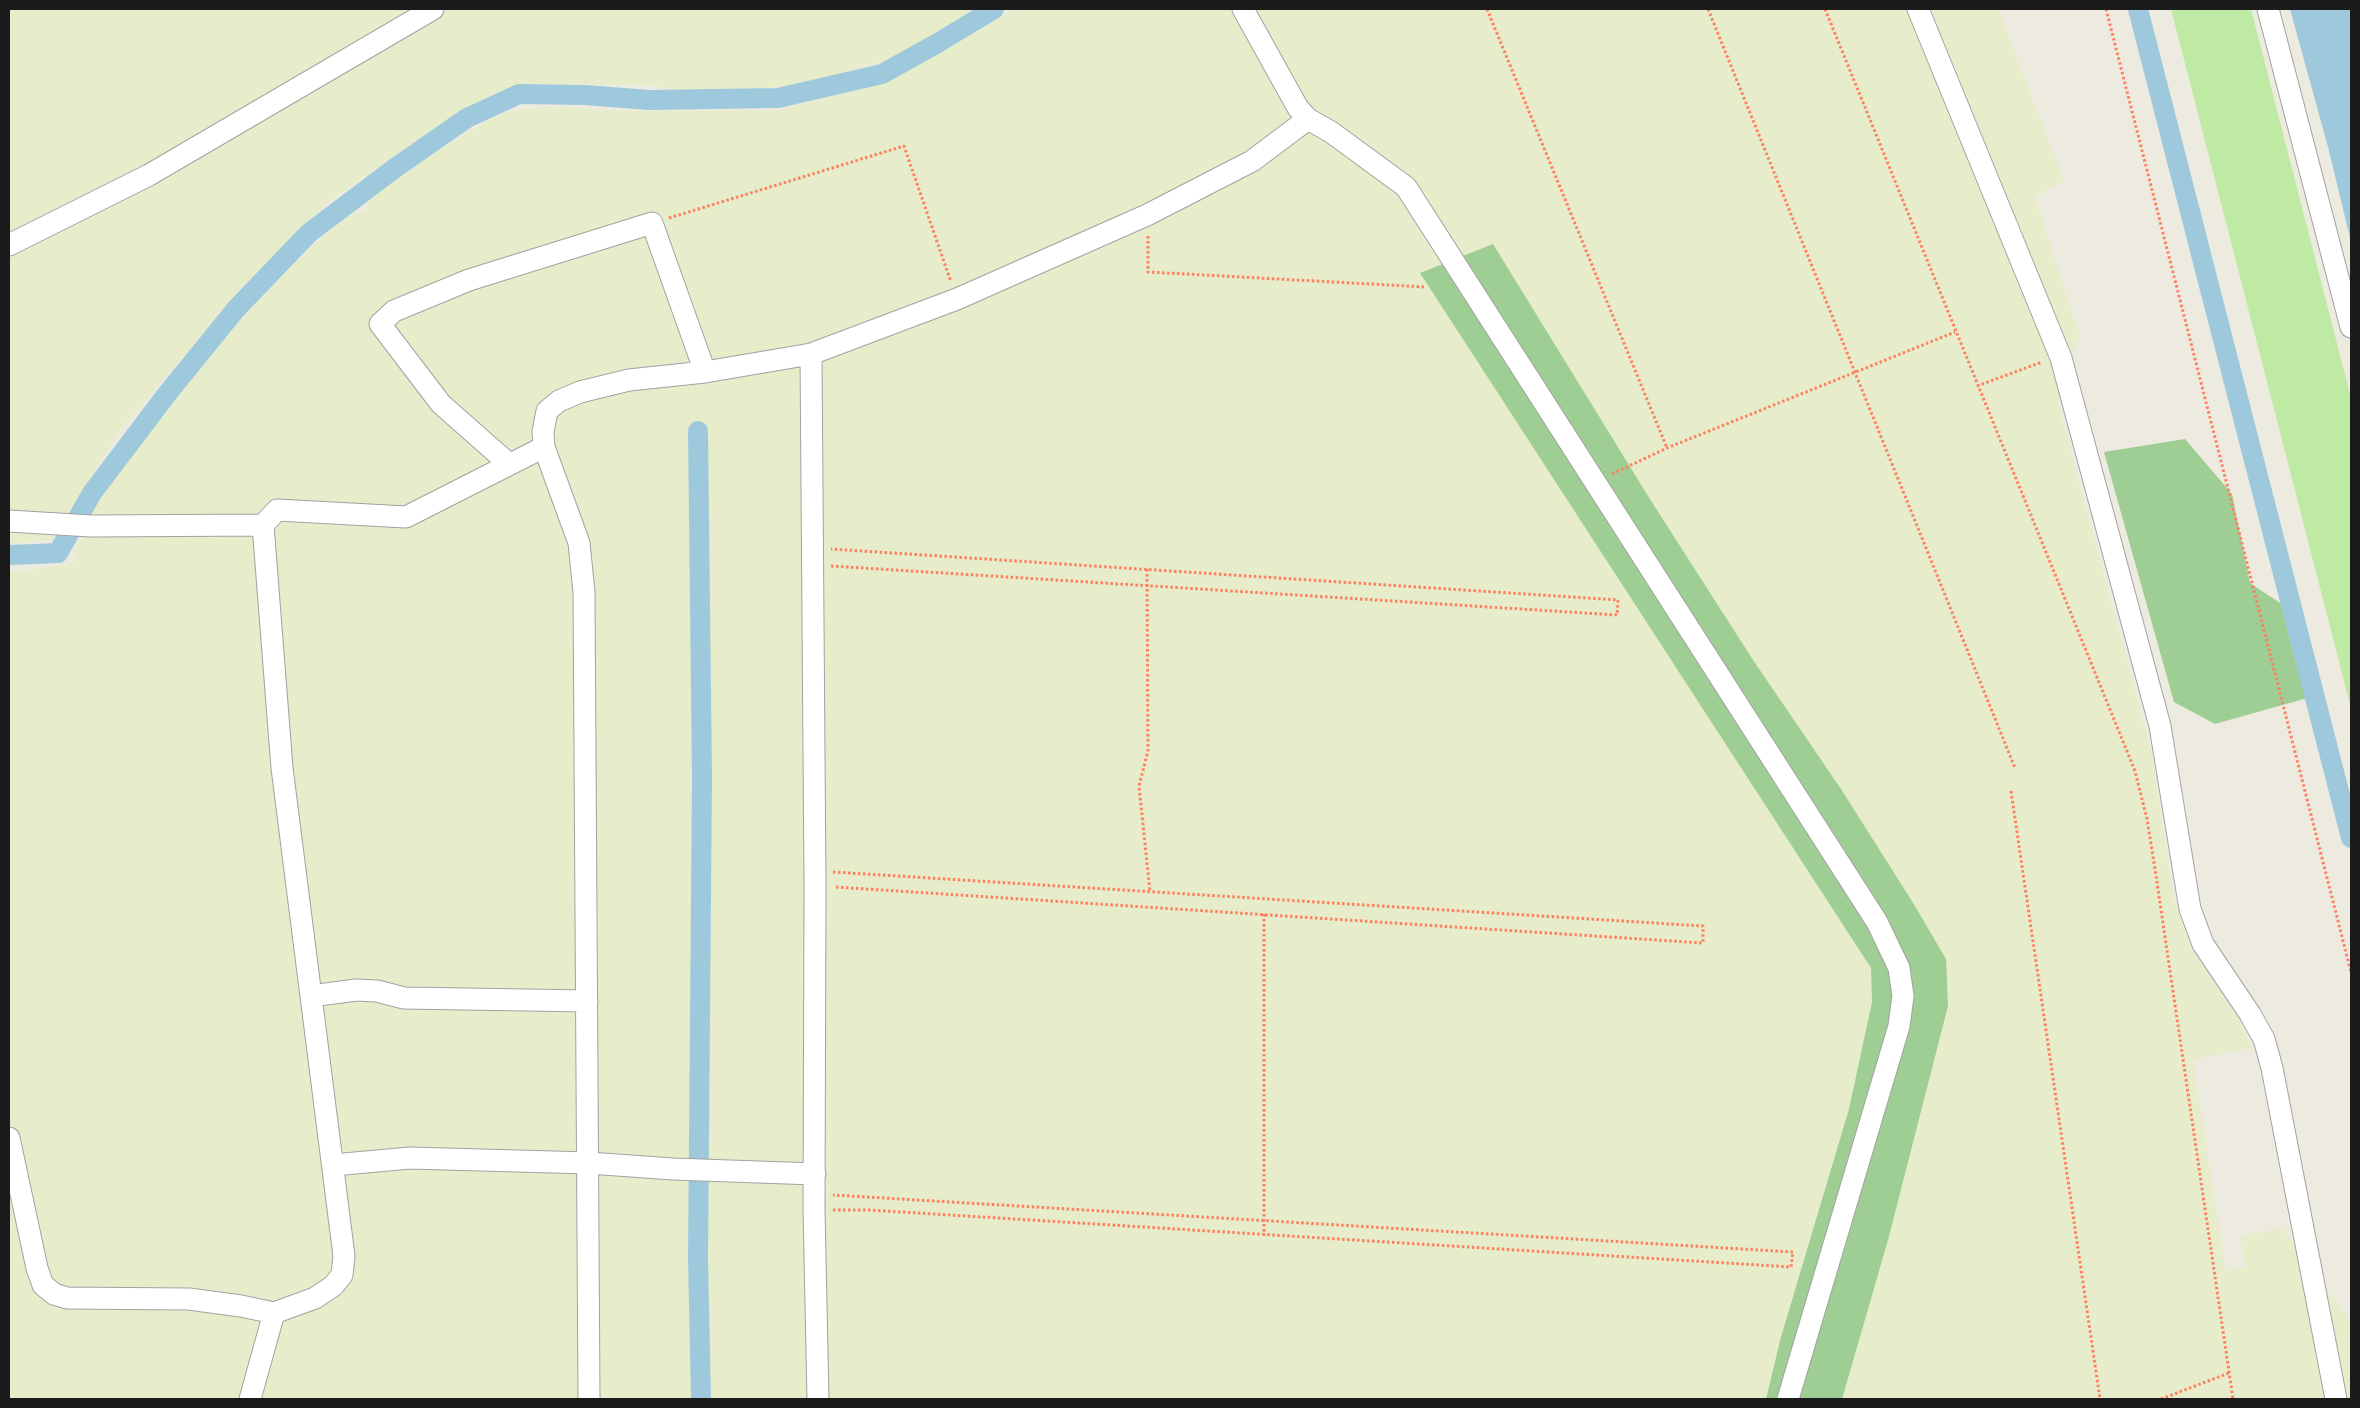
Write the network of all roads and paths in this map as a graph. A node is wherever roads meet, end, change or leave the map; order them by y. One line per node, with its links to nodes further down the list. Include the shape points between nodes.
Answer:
1 (433, 9): 12 (street, via 149,175)
2 (1243, 9): 9 (street, via 1298,108)
3 (1487, 9): 23 (path)
4 (1708, 9): 20 (path)
5 (1825, 9): 16 (path)
6 (1918, 9): 18 (street)
7 (2106, 9): 36 (path)
8 (2268, 9): 15 (street)
9 (1308, 119): 10 (street, via 1252,161); 25 (street, via 1406,187)
10 (1147, 214): 13 (path, via 1148,272); 14 (street)
11 (652, 223): 14 (path, via 904,146); 19 (street); 24 (street, via 469,280 394,311 380,324 441,404)
12 (9, 245)
13 (1426, 287)
14 (957, 299): 17 (street)
15 (2351, 327)
16 (1955, 332): 20 (path); 21 (path)
17 (811, 354): 19 (street); 28 (street)
18 (2061, 358): 21 (path, via 2030,365); 54 (street, via 2160,726 2190,909 2203,944 2250,1014 2267,1048)
19 (705, 372): 22 (street, via 629,380 580,392 547,411 542,432)
20 (1855, 372): 23 (path); 31 (path)
21 (1977, 386): 46 (path, via 2137,780 2147,819)
22 (544, 447): 24 (street); 38 (street, via 579,543 584,592)
23 (1666, 448): 25 (path)
24 (510, 464): 27 (street, via 406,517 277,510)
25 (1597, 483): 50 (street, via 1877,922 1898,968 1904,996 1899,1026)
26 (9, 522): 27 (street, via 91,526)
27 (262, 526): 37 (street, via 282,768)
28 (813, 556): 29 (path); 30 (path); 33 (street)
29 (1147, 569): 30 (path); 30 (path, via 1618,600 1618,615)
30 (1146, 586): 34 (path, via 1148,751 1139,786)
31 (2015, 768)
32 (2011, 791): 51 (path)
33 (815, 879): 34 (path); 35 (path); 42 (street)
34 (1150, 892): 35 (path, via 1703,926 1703,943)
35 (1264, 914): 43 (path)
36 (2351, 972)
37 (311, 996): 38 (street, via 356,990 378,991 404,998); 41 (street)
38 (587, 1002): 40 (street)
39 (9, 1138): 45 (street, via 37,1268 44,1285 54,1294 67,1298 189,1299)
40 (588, 1163): 41 (street, via 410,1158); 42 (street, via 738,1171); 48 (street)
41 (332, 1165): 45 (street, via 344,1256 342,1274 333,1286 316,1298)
42 (815, 1193): 43 (path); 44 (path, via 869,1210); 49 (street)
43 (1264, 1219): 44 (path); 44 (path, via 1792,1252 1791,1267)
44 (1264, 1236)
45 (274, 1313): 47 (street)
46 (2229, 1373): 52 (path); 53 (path)
47 (250, 1399)
48 (589, 1399)
49 (818, 1399)
50 (1788, 1399)
51 (2100, 1399)
52 (2161, 1399)
53 (2233, 1399)
54 (2336, 1399)

